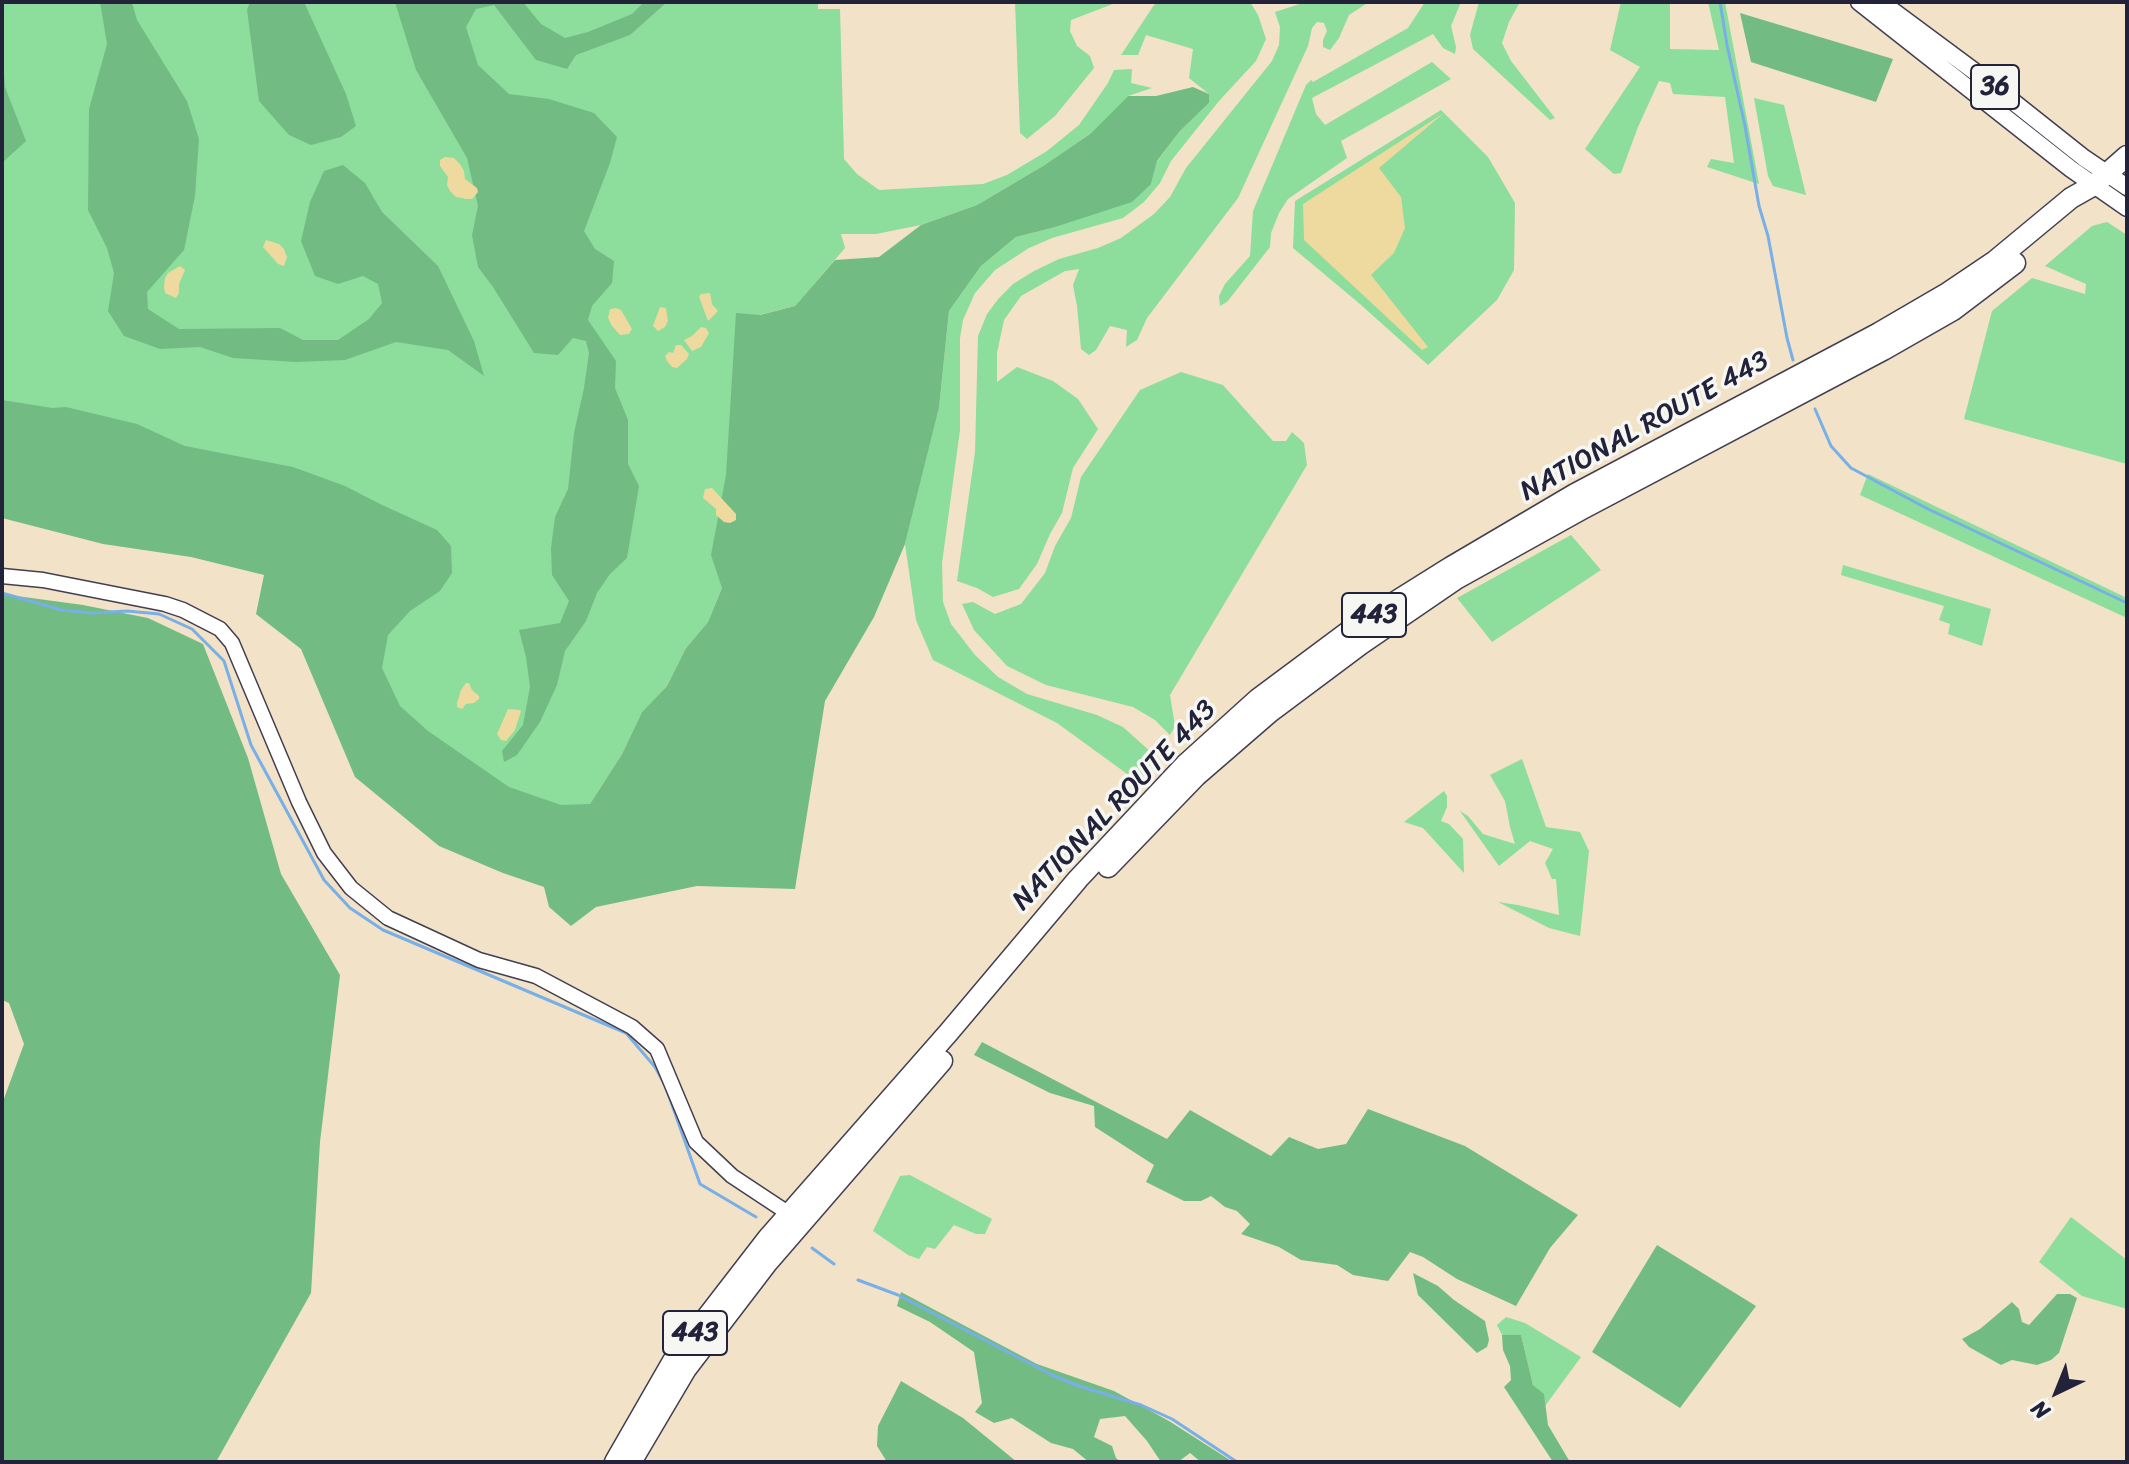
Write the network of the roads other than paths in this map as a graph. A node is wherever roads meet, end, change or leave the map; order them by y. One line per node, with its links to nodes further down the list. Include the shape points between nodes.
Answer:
1 (1859, 2): 4 (main road, 36, via 2071,169)
2 (1881, 2): 4 (main road, 36)
3 (2127, 156): 4 (highway, NATIONAL ROUTE 443 / 443)
4 (2101, 180): 5 (main road, 36); 6 (main road, 36); 8 (highway, NATIONAL ROUTE 443 / 443, via 2081,207 1953,310 1456,579 1270,712 1196,776 1087,888)
5 (2127, 187)
6 (2127, 208)
7 (2, 576): 8 (street, via 165,604 220,629 232,643 324,853 351,888 388,918 479,960 536,976 632,1027 657,1049 696,1142 732,1176)
8 (796, 1218): 9 (highway, NATIONAL ROUTE 443 / 443, via 673,1361); 10 (highway, NATIONAL ROUTE 443 / 443, via 686,1369)
9 (615, 1462)
10 (631, 1462)

